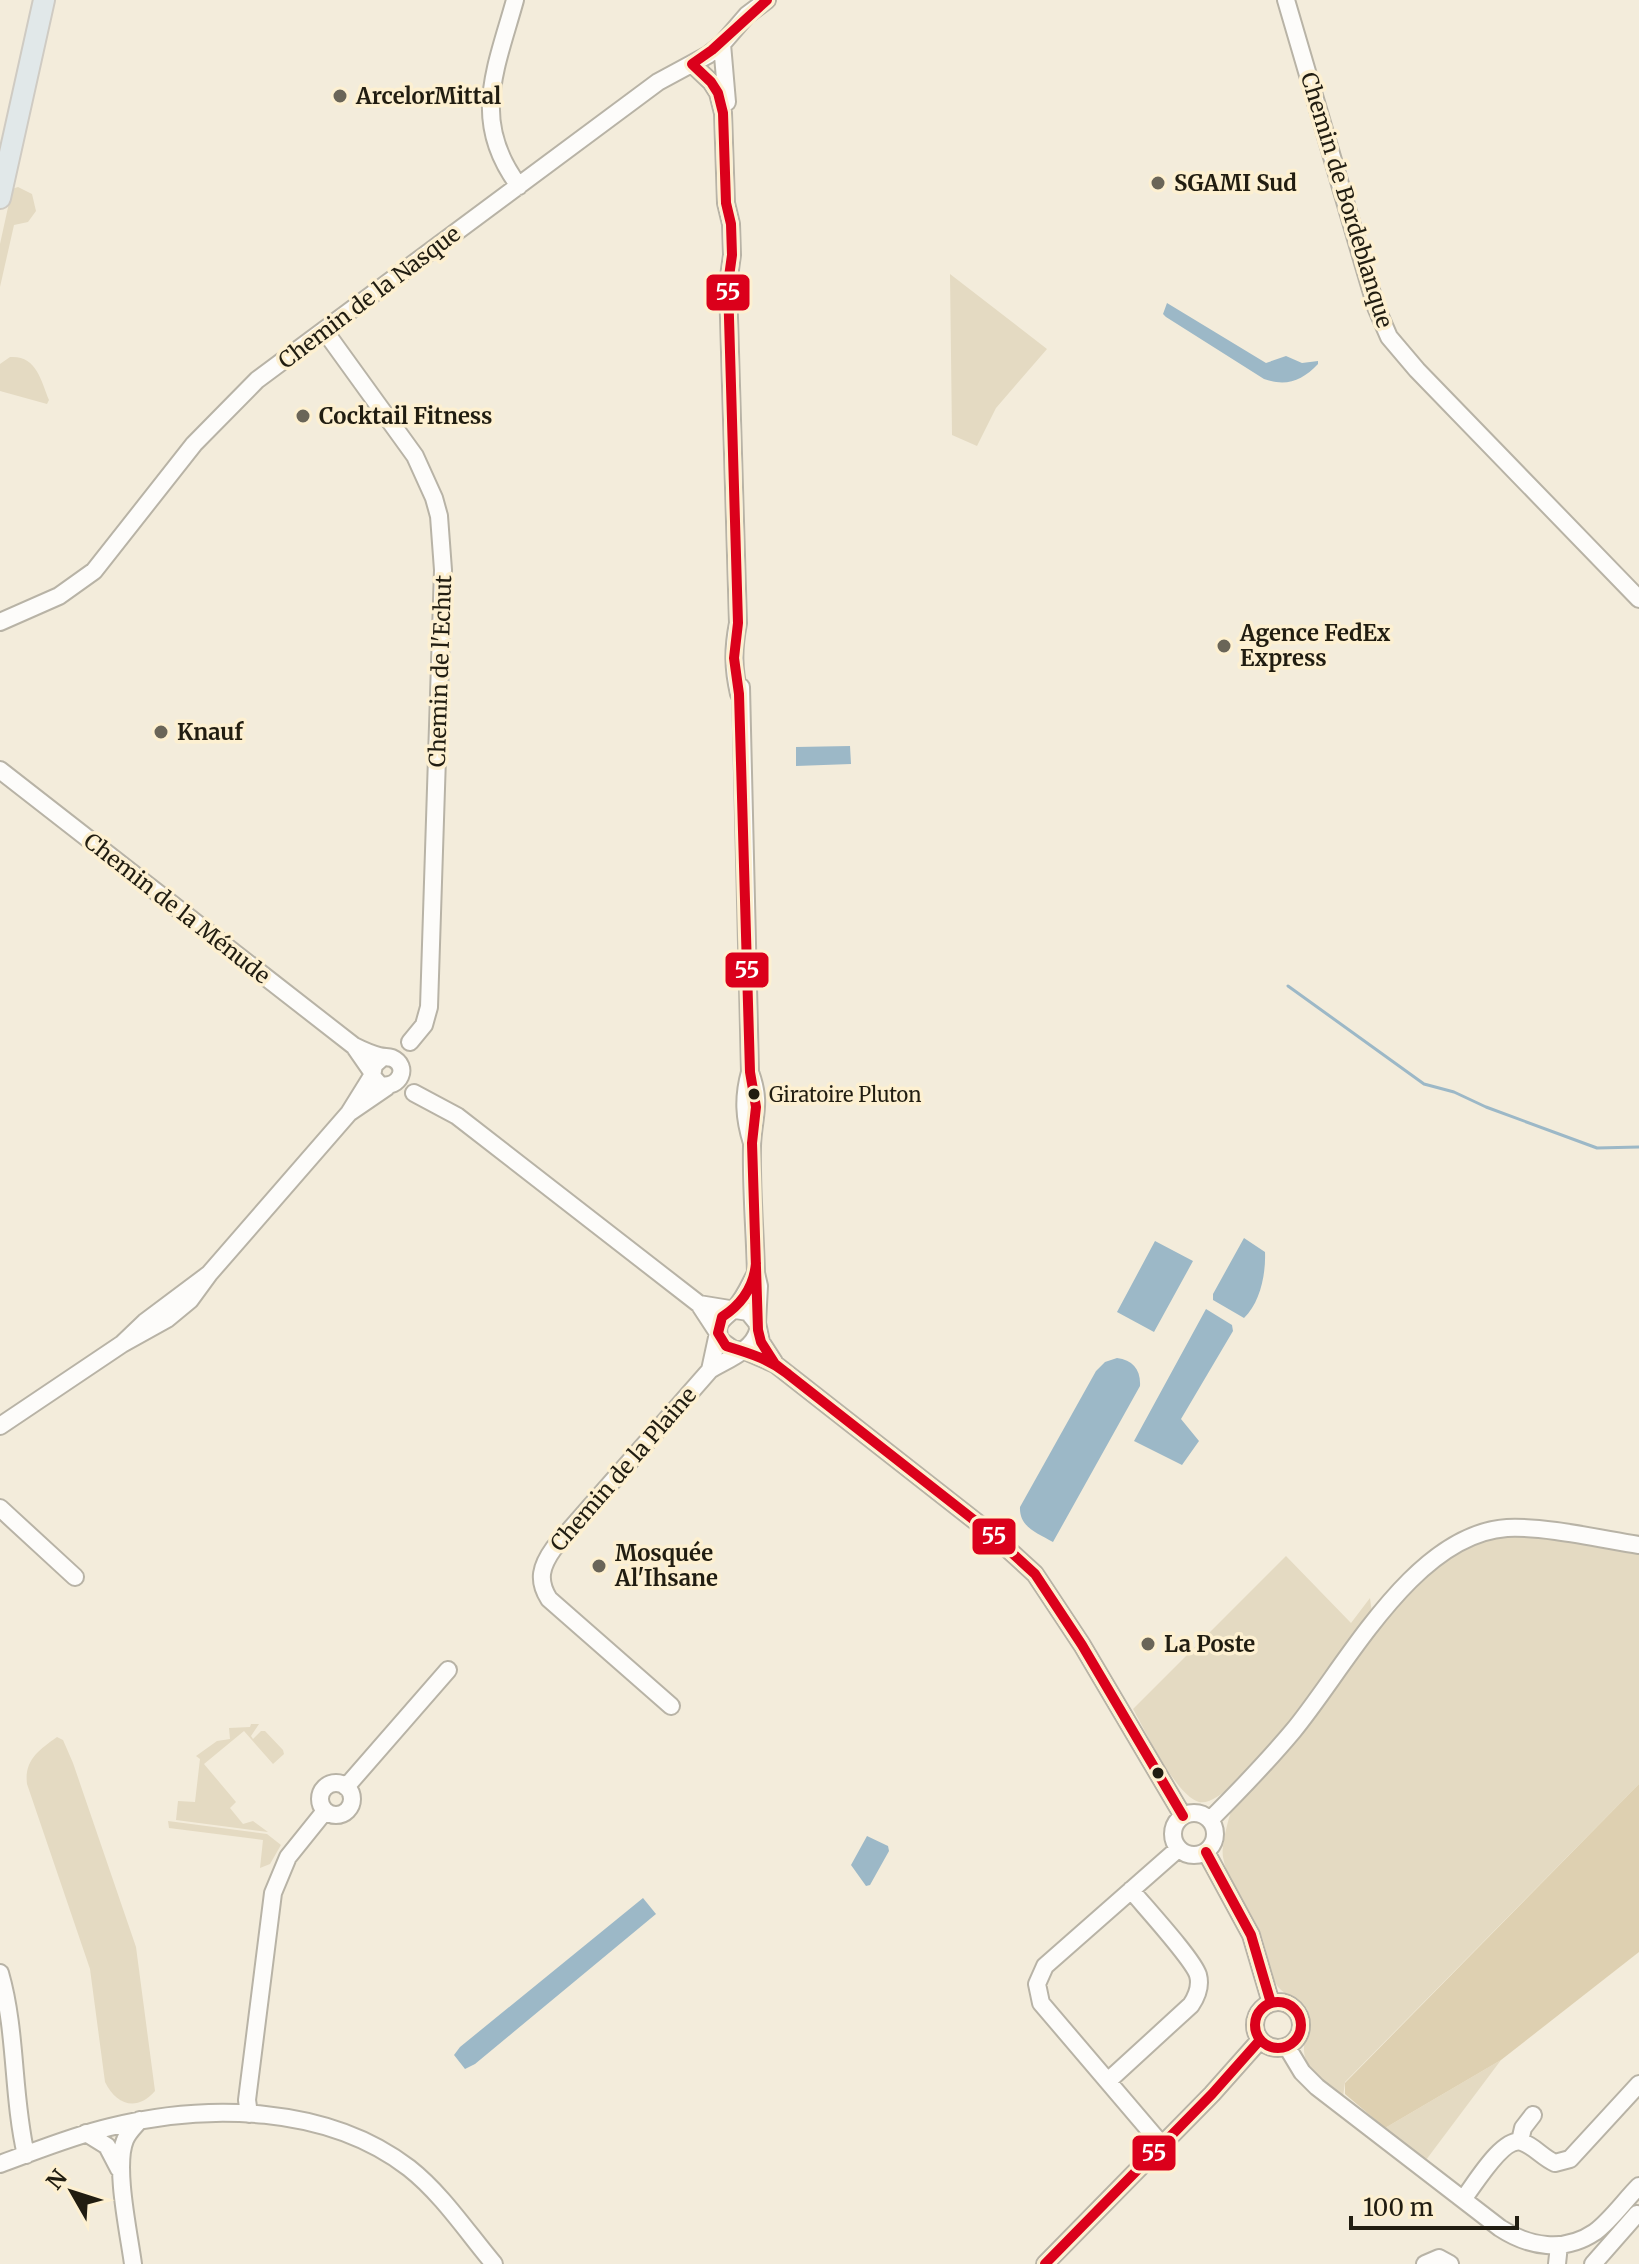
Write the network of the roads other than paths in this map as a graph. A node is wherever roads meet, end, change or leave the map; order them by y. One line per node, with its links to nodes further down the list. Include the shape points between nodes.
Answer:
1 (44, 0): 9 (main road)
2 (515, 0): 8 (street, via 489,106 497,145)
3 (767, 0): 5 (street, Chemin de la Nasque)
4 (1286, 0): 11 (street, Chemin de Bordeblanque, via 1389,337)
5 (722, 44): 6 (street, Chemin de la Nasque); 7 (street, via 727,103)
6 (692, 64): 7 (street, via 718,93); 8 (street, Chemin de la Nasque, via 658,82)
7 (723, 113): 20 (street, via 732,239 728,284 738,623 733,670 739,694 750,1072 757,1106 752,1143)
8 (519, 186): 10 (street, Chemin de la Nasque)
9 (0, 198)
10 (324, 330): 12 (street, Chemin de la Nasque, via 222,414 94,571 59,596); 14 (street, Chemin de l'Echut, via 415,456 434,498 442,538 429,1007 424,1025)
11 (1639, 599)
12 (0, 622)
13 (0, 770): 15 (street, Chemin de la Ménude)
14 (410, 1042): 16 (street, Chemin de l'Echut); 18 (street, Chemin de l'Echut)
15 (354, 1046): 16 (street, Chemin de la Ménude); 17 (street, Chemin de la Ménude)
16 (384, 1057): 17 (street); 18 (street, via 396,1061)
17 (372, 1074): 18 (street, via 377,1083); 19 (street)
18 (395, 1079): 19 (street); 21 (street, via 457,1116)
19 (349, 1113): 28 (street, via 179,1310)
20 (756, 1273): 22 (street); 23 (street)
21 (699, 1304): 22 (street); 24 (street)
22 (734, 1310): 23 (street, via 748,1312); 24 (street, via 722,1317)
23 (758, 1326): 25 (street, via 753,1343); 26 (street)
24 (718, 1333): 25 (street, via 726,1346); 27 (street, Chemin de la Plaine)
25 (743, 1350): 26 (street); 27 (street, Chemin de la Plaine)
26 (775, 1364): 36 (street, via 1035,1574)
27 (710, 1370): 33 (street, Chemin de la Plaine, via 554,1548 541,1573 549,1599)
28 (0, 1426)
29 (0, 1508): 31 (street)
30 (1639, 1545): 37 (street, via 1505,1528 1460,1542 1435,1558 1395,1594 1292,1732)
31 (75, 1577)
32 (448, 1670): 34 (street)
33 (671, 1706)
34 (346, 1787): 35 (street, via 337,1783 324,1789 320,1798); 35 (street, via 352,1795 348,1810 334,1816)
35 (325, 1811): 47 (street, via 288,1857 273,1893)
36 (1183, 1816): 37 (street, via 1200,1813); 38 (street, via 1173,1831)
37 (1210, 1820): 39 (street, via 1215,1833)
38 (1178, 1849): 39 (street, via 1189,1855); 40 (street)
39 (1206, 1852): 42 (street, via 1251,1935)
40 (1131, 1890): 45 (street, via 1193,1966 1199,1985 1191,2005); 45 (street, via 1045,1966 1037,1984 1041,2003)
41 (0, 1973): 53 (street)
42 (1271, 2003): 43 (street, via 1256,2019); 44 (street, via 1291,2005 1302,2022 1296,2041)
43 (1260, 2040): 44 (street, via 1277,2049); 52 (street)
44 (1287, 2047): 57 (street, via 1309,2080)
45 (1108, 2081): 52 (street)
46 (1639, 2084): 51 (street, via 1567,2161 1550,2161)
47 (249, 2114): 49 (street); 62 (street, via 325,2126 369,2143 410,2169)
48 (1533, 2115): 51 (street)
49 (140, 2120): 50 (street); 55 (street, via 125,2138)
50 (86, 2133): 53 (street); 55 (street, via 107,2146)
51 (1520, 2141): 57 (street, via 1504,2147)
52 (1162, 2145): 63 (street)
53 (26, 2155): 54 (street)
54 (0, 2164)
55 (122, 2174): 61 (street)
56 (1639, 2186): 60 (street, via 1589,2235)
57 (1464, 2198): 59 (street)
58 (1637, 2214): 67 (street)
59 (1489, 2217): 60 (street); 60 (street, via 1518,2239 1540,2245)
60 (1562, 2240): 66 (street)
61 (133, 2264)
62 (494, 2264)
63 (1045, 2264)
64 (1425, 2264): 65 (street, via 1439,2258)
65 (1450, 2264)
66 (1557, 2264)
67 (1593, 2264)

